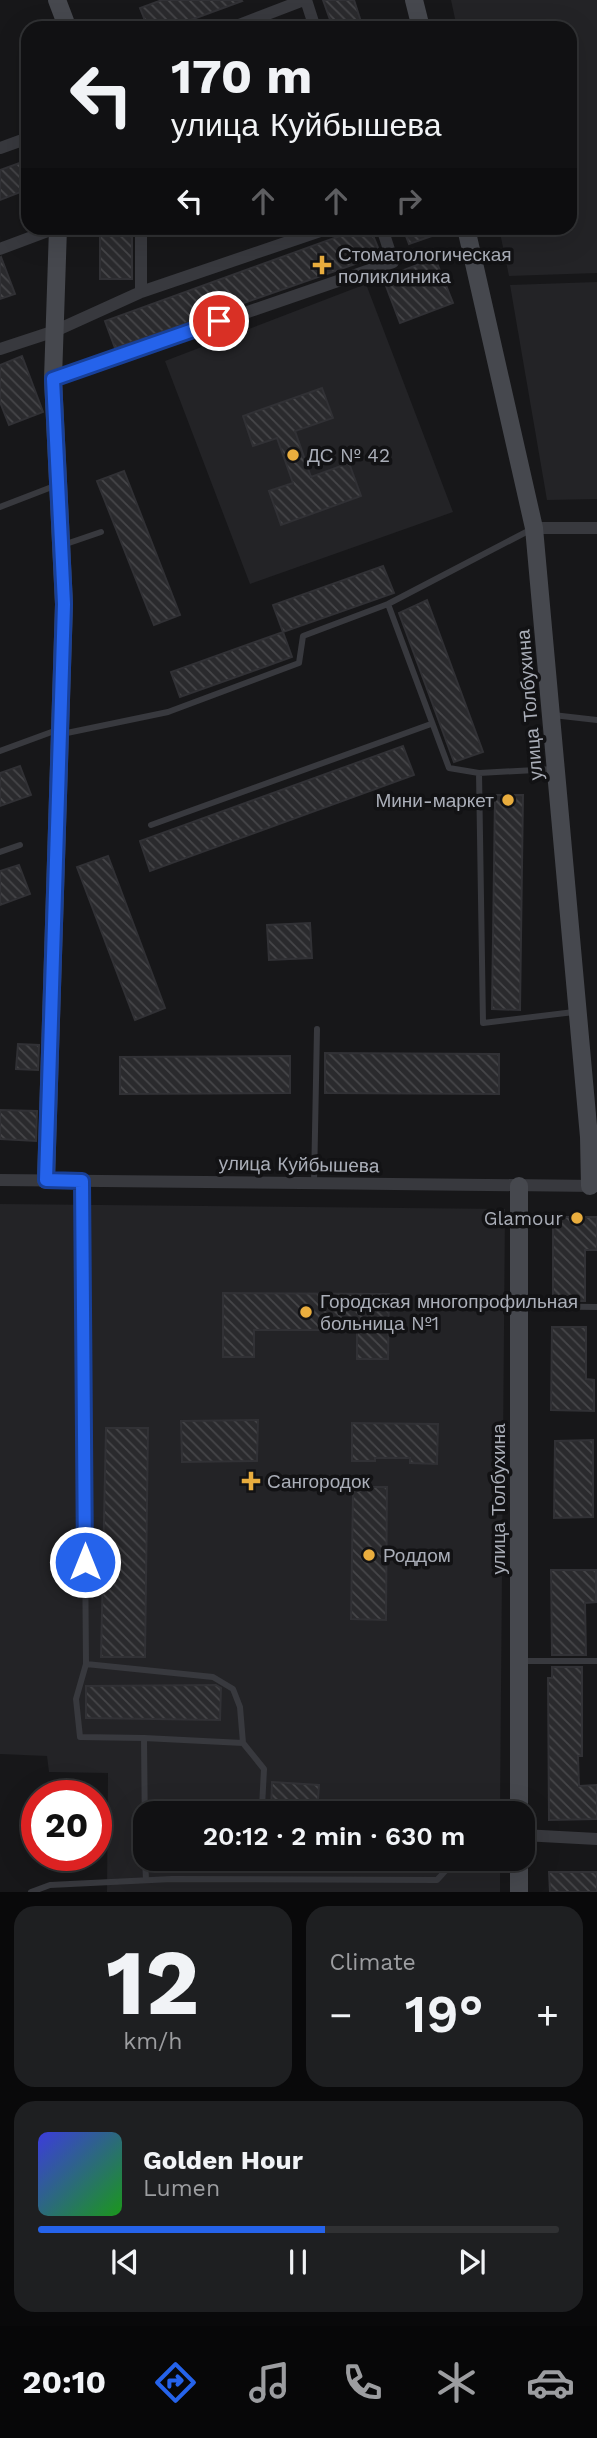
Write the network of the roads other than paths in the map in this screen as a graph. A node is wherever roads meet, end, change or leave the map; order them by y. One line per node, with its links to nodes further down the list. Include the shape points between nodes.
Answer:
1 (57, 0): 4 (street)
2 (305, 0): 5 (street); 6 (street)
3 (414, 0): 7 (street)
4 (65, 21)
5 (250, 21)
6 (312, 21)
7 (419, 21)
8 (21, 140): 9 (street)
9 (0, 148)
10 (38, 235): 16 (street)
11 (57, 235): 18 (street)
12 (141, 235): 17 (street)
13 (308, 235): 17 (street)
14 (384, 235): 20 (street, via 393,262)
15 (468, 235): 23 (street, улица Толбухина)
16 (0, 249)
17 (141, 292): 18 (street)
18 (55, 331): 19 (street); 20 (street)
19 (0, 349)
20 (53, 379): 21 (street)
21 (60, 483): 22 (lane); 26 (street)
22 (0, 507)
23 (534, 528): 24 (street); 27 (lane); 28 (street, улица Толбухина)
24 (597, 528)
25 (100, 532): 26 (lane)
26 (62, 545): 31 (street)
27 (388, 604): 30 (lane); 31 (lane, via 303,636 299,663 168,712)
28 (551, 714): 29 (lane); 33 (street, улица Толбухина)
29 (597, 720)
30 (431, 724): 34 (lane, via 449,768); 35 (lane)
31 (60, 732): 32 (lane); 42 (street)
32 (0, 751)
33 (556, 768): 34 (lane); 38 (street, улица Толбухина)
34 (479, 774): 38 (lane, via 483,1023)
35 (151, 825)
36 (20, 845): 37 (lane)
37 (0, 852)
38 (578, 1012): 40 (street, улица Толбухина)
39 (317, 1029): 44 (lane)
40 (593, 1134): 46 (street, улица Толбухина)
41 (0, 1180): 42 (street, улица Куйбышева)
42 (46, 1180): 43 (street, улица Куйбышева)
43 (82, 1181): 44 (street, улица Куйбышева); 51 (lane)
44 (314, 1183): 45 (street, улица Куйбышева)
45 (519, 1185): 46 (street, улица Куйбышева); 47 (street, улица Толбухина)
46 (594, 1186)
47 (519, 1306): 48 (lane); 49 (street, улица Толбухина)
48 (597, 1307)
49 (519, 1661): 50 (lane); 56 (street, улица Толбухина)
50 (597, 1661)
51 (86, 1664): 52 (lane, via 76,1699 79,1737); 53 (lane, via 212,1677 233,1689 240,1707)
52 (144, 1738): 53 (lane); 54 (lane)
53 (243, 1743): 55 (lane, via 264,1769)
54 (145, 1801)
55 (262, 1801)
56 (519, 1801)
57 (535, 1836): 58 (street)
58 (597, 1839)
59 (146, 1871): 62 (lane)
60 (445, 1871): 62 (lane, via 437,1880)
61 (519, 1871): 64 (street)
62 (146, 1880): 63 (lane, via 51,1885)
63 (31, 1892)
64 (519, 1892)

